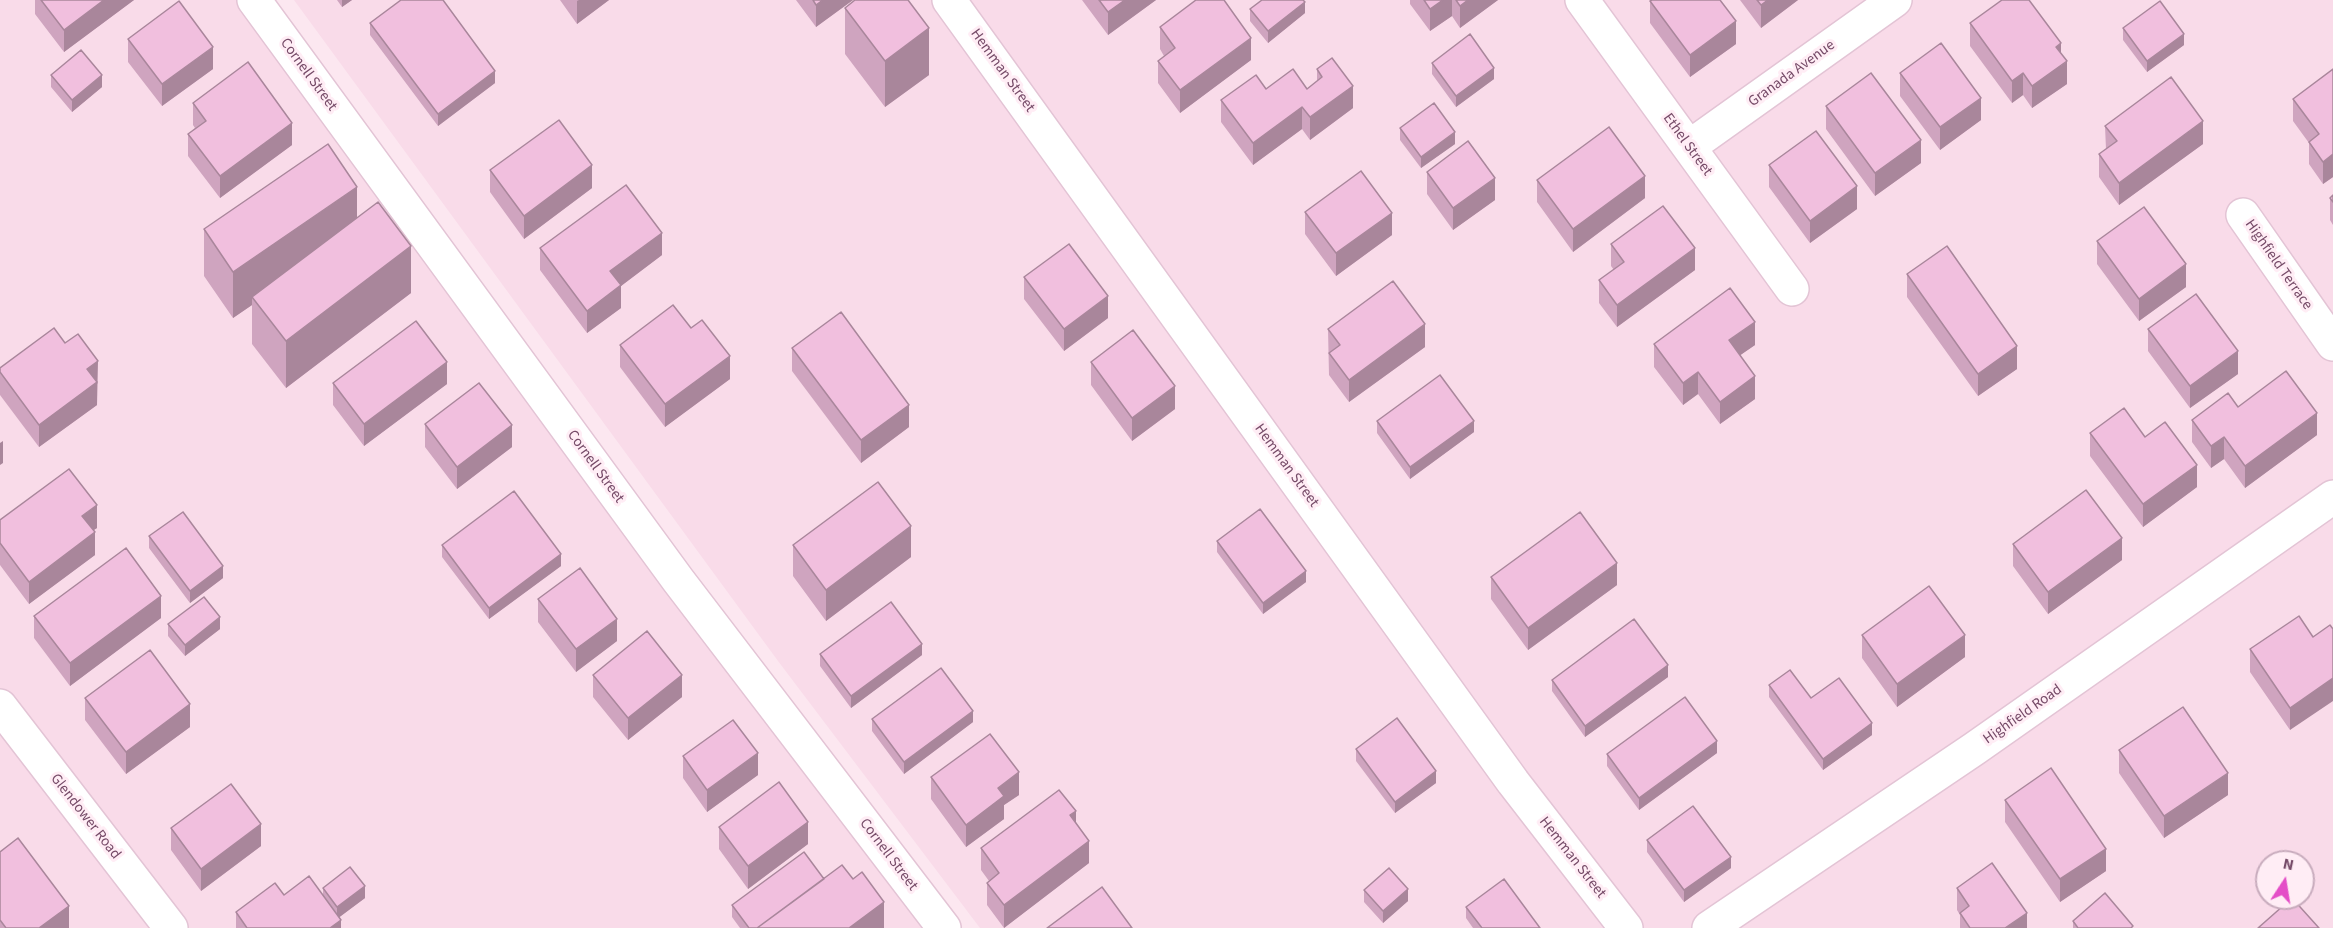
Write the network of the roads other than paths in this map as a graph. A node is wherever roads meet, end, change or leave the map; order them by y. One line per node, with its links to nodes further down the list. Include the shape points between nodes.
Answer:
1 (254, 0): 13 (street, Cornell Street, via 671,570)
2 (949, 0): 14 (street, Hemman Street, via 1513,783)
3 (1582, 0): 5 (street, Ethel Street)
4 (1895, 0): 5 (street, Granada Avenue)
5 (1689, 147): 7 (street, Ethel Street)
6 (2243, 215): 8 (street, Highfield Terrace)
7 (1792, 289)
8 (2333, 344)
9 (2333, 497): 11 (street, Highfield Road)
10 (0, 706): 12 (street, Glendower Road)
11 (1727, 923)
12 (171, 928)
13 (944, 928)
14 (1626, 928)

